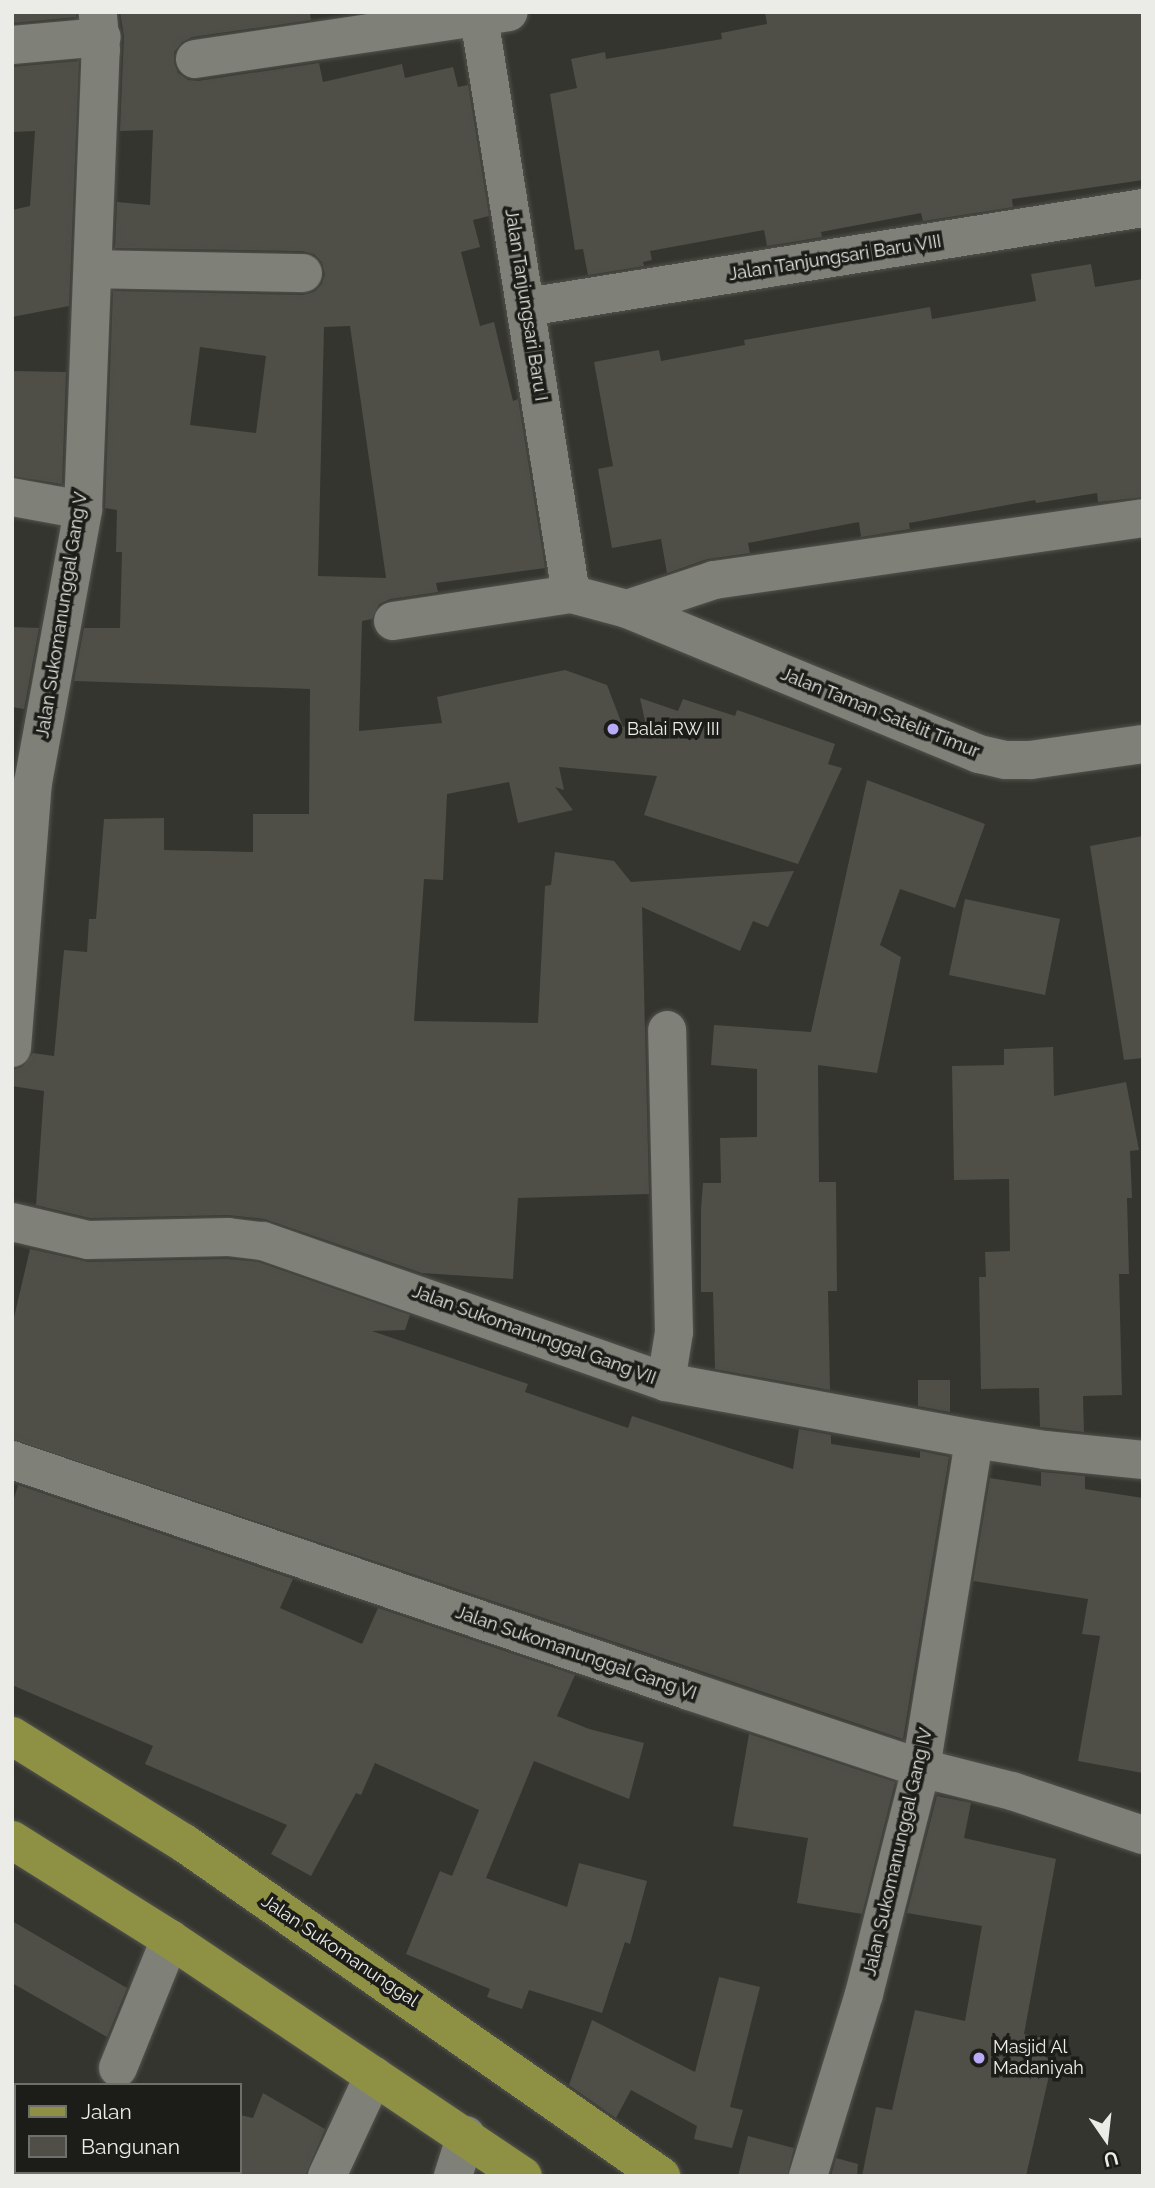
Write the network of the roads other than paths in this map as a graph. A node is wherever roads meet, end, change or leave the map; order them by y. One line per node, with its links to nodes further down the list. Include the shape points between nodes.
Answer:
1 (494, 15): 2 (street); 9 (street, Jalan Tanjungsari Baru I)
2 (342, 24): 5 (street)
3 (100, 25): 4 (street); 7 (street, Jalan Sukomanunggal Gang V)
4 (12, 45)
5 (195, 59)
6 (1143, 208): 9 (street, Jalan Tanjungsari Baru VIII)
7 (93, 270): 8 (street); 11 (street, Jalan Sukomanunggal Gang V)
8 (303, 273)
9 (527, 307): 13 (street, Jalan Tanjungsari Baru I)
10 (12, 497): 11 (street)
11 (83, 510): 17 (street, Jalan Sukomanunggal Gang V, via 33,783)
12 (1143, 517): 14 (street, via 714,579)
13 (571, 594): 14 (street, Jalan Taman Satelit Timur); 15 (street, Jalan Taman Satelit Timur)
14 (627, 609): 16 (street, Jalan Taman Satelit Timur, via 979,754 1031,760)
15 (393, 621)
16 (1143, 744)
17 (16, 952): 19 (street, Jalan Sukomanunggal Gang V)
18 (667, 1030): 21 (street, via 674,1332)
19 (12, 1048)
20 (12, 1223): 21 (street, Jalan Sukomanunggal Gang VII, via 88,1240 228,1237 263,1241)
21 (666, 1382): 22 (street, Jalan Sukomanunggal Gang VII)
22 (974, 1439): 24 (street, Jalan Sukomanunggal Gang VII); 26 (street, Jalan Sukomanunggal Gang IV)
23 (12, 1460): 26 (street, Jalan Sukomanunggal Gang VI)
24 (1143, 1460)
25 (12, 1736): 36 (main road, Jalan Sukomanunggal, via 184,1843)
26 (921, 1768): 27 (street, Jalan Sukomanunggal Gang VI, via 1012,1791); 37 (street, Jalan Sukomanunggal Gang IV, via 864,1994)
27 (1143, 1835)
28 (12, 1840): 29 (main road)
29 (170, 1939): 30 (street); 31 (main road)
30 (118, 2068)
31 (374, 2075): 32 (main road); 33 (street)
32 (466, 2135): 34 (street); 35 (main road)
33 (327, 2176)
34 (453, 2176)
35 (523, 2176)
36 (661, 2176)
37 (808, 2176)

